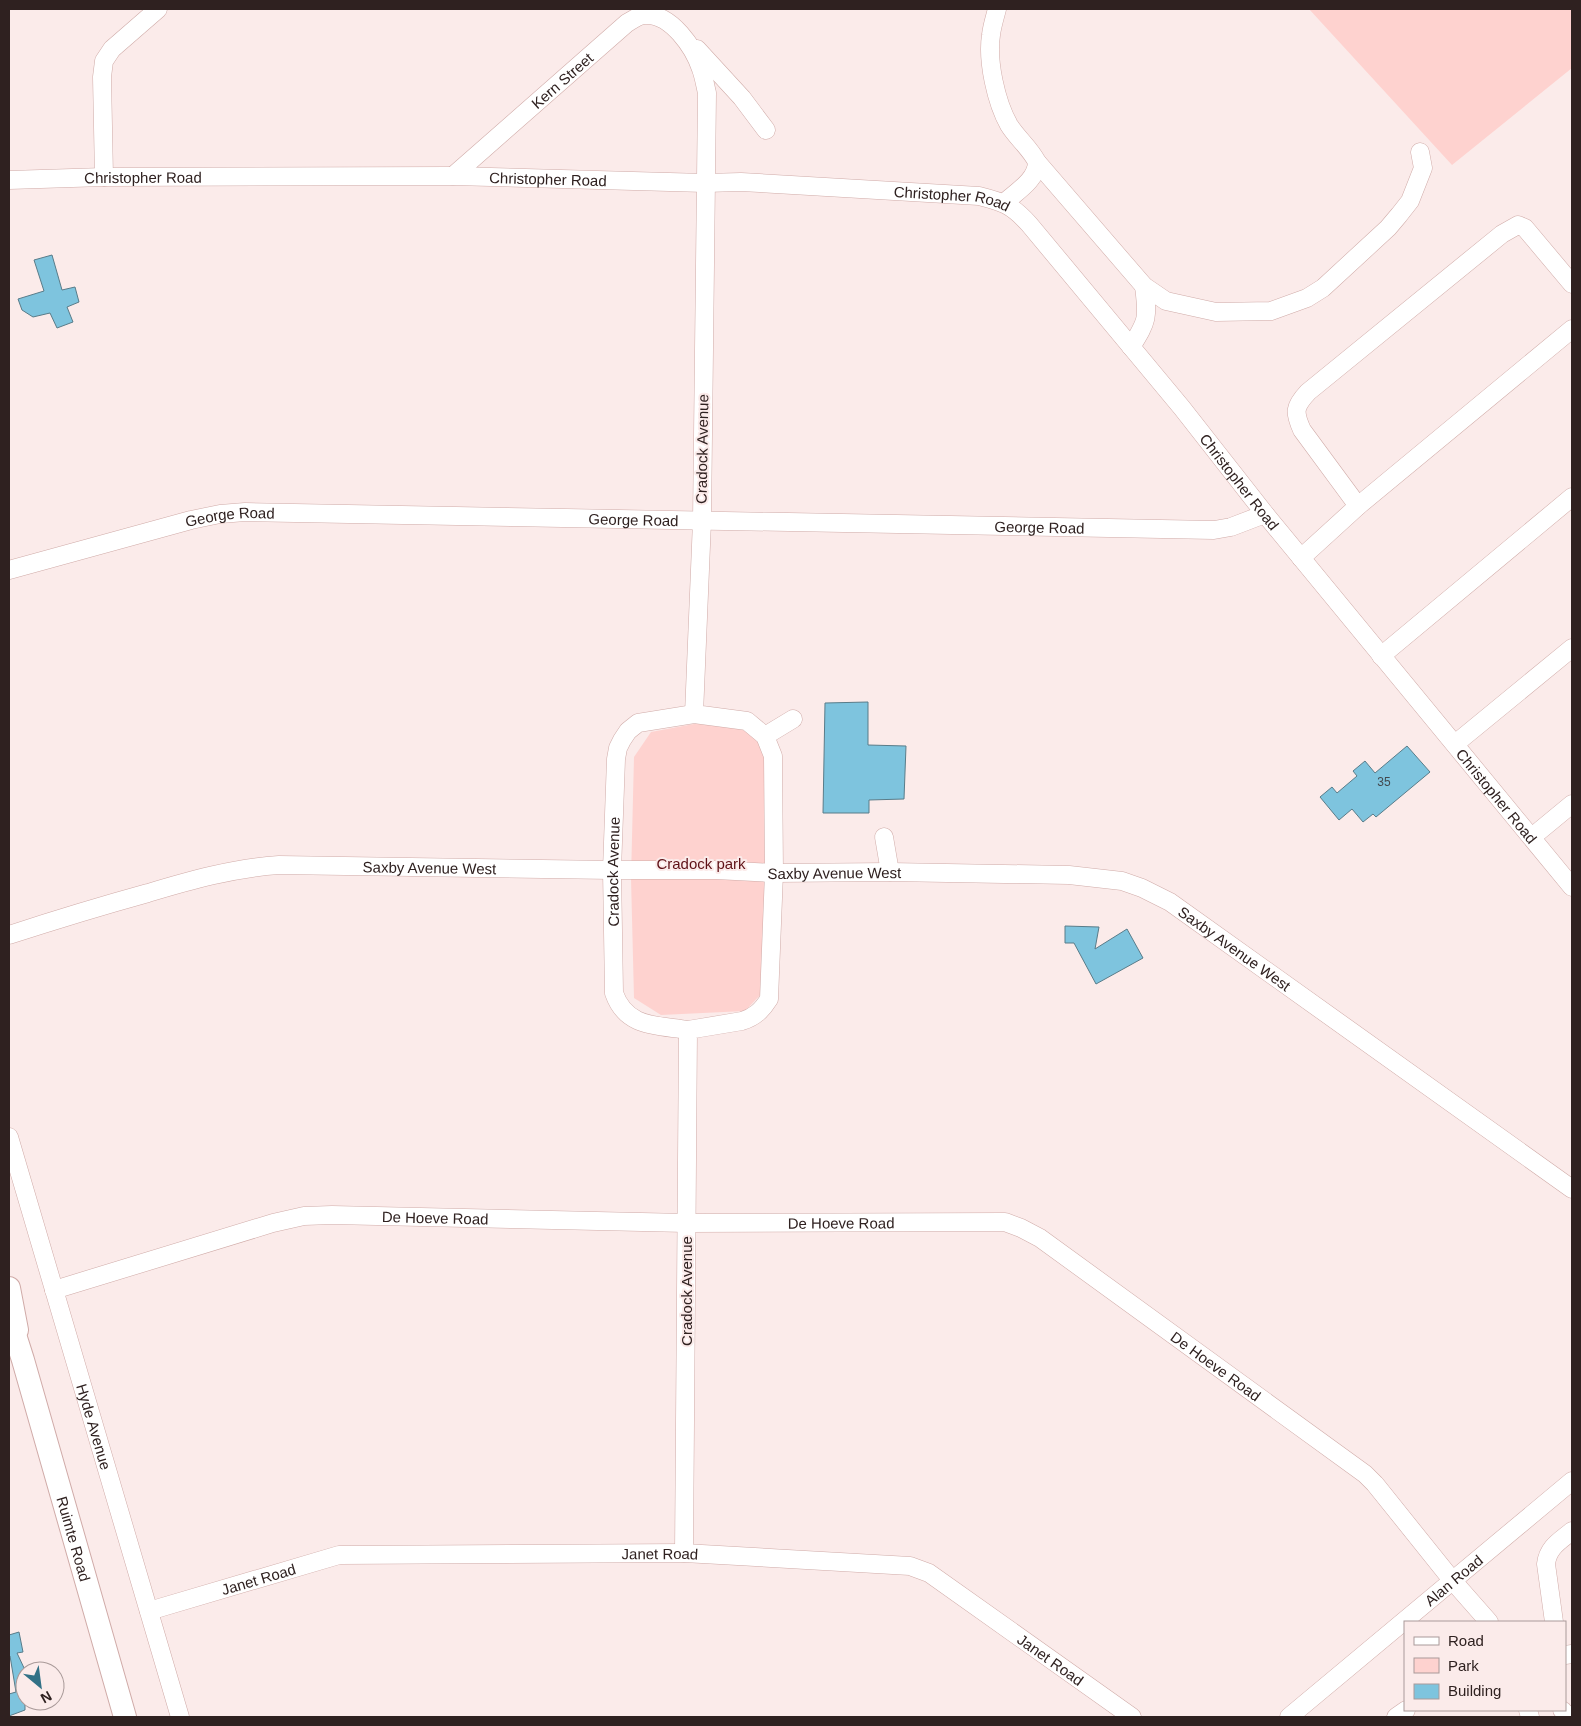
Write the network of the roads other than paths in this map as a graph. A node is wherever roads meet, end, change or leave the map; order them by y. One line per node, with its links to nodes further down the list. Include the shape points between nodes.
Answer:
1 (158, 9): 8 (street, via 118,43 104,61)
2 (997, 9): 6 (street, via 991,36 996,89 1010,127)
3 (678, 31): 4 (street, Kern Street, via 714,67); 7 (street, Kern Street, via 663,18 644,14 627,23); 10 (street, Kern Street, via 697,59 707,93)
4 (766, 130)
5 (1420, 152): 13 (street, via 1422,168 1410,201 1399,216 1322,288 1307,298 1271,311 1216,312 1166,300)
6 (1037, 162): 11 (street, via 1033,177); 13 (street)
7 (453, 176): 8 (street, Christopher Road); 10 (street, Christopher Road)
8 (104, 177): 9 (street, Christopher Road)
9 (9, 180)
10 (705, 183): 11 (street, Christopher Road, via 741,182 979,196); 19 (street, Cradock Avenue)
11 (1004, 203): 15 (street, Christopher Road, via 1016,210)
12 (1572, 284): 17 (street, via 1525,228 1513,227 1308,392 1296,409 1296,417 1302,430)
13 (1144, 286): 15 (street, via 1145,325)
14 (1572, 329): 17 (street)
15 (1131, 346): 18 (street, Christopher Road)
16 (1572, 497): 23 (street)
17 (1358, 506): 20 (street)
18 (1265, 514): 19 (street, George Road, via 1232,527 1214,530); 20 (street, Christopher Road)
19 (702, 521): 21 (street, George Road, via 245,512 191,520); 24 (street, Cradock Avenue)
20 (1301, 558): 23 (street, Christopher Road)
21 (9, 570)
22 (1572, 648): 27 (street)
23 (1381, 656): 27 (street, Christopher Road)
24 (694, 714): 26 (street, Cradock Avenue, via 747,722); 31 (street, Cradock Avenue, via 638,723 622,740 616,760)
25 (793, 719): 26 (street)
26 (765, 736): 33 (street, Cradock Avenue, via 773,756)
27 (1455, 744): 30 (street, Christopher Road)
28 (1572, 804): 30 (street)
29 (884, 837): 32 (street)
30 (1532, 837): 34 (street, Christopher Road)
31 (612, 870): 33 (street, Saxby Avenue West); 35 (street, Saxby Avenue West, via 258,866 194,879); 36 (street, Cradock Avenue, via 614,993 618,1006 642,1023)
32 (890, 872): 33 (street, Saxby Avenue West); 38 (street, Saxby Avenue West, via 1069,875 1122,881 1142,888 1170,902)
33 (774, 873): 36 (street, Cradock Avenue, via 769,999 750,1019)
34 (1572, 887)
35 (9, 935)
36 (688, 1030): 39 (street, Cradock Avenue)
37 (9, 1137): 41 (street, Hyde Avenue)
38 (1572, 1189)
39 (686, 1223): 41 (street, De Hoeve Road, via 304,1216); 46 (street, Cradock Avenue); 47 (street, De Hoeve Road, via 1005,1222 1021,1228 1048,1244 1354,1465 1375,1484)
40 (9, 1288): 43 (main road, Ruimte Road)
41 (54, 1290): 48 (street, Hyde Avenue)
42 (9, 1316): 43 (main road, Ruimte Road)
43 (24, 1360): 51 (main road, Ruimte Road)
44 (1572, 1481): 47 (street, Alan Road)
45 (1572, 1531): 50 (street, via 1547,1555)
46 (684, 1553): 48 (street, Janet Road, via 339,1555); 53 (street, Janet Road, via 885,1564 921,1570)
47 (1452, 1580): 49 (street, De Hoeve Road); 54 (street, Alan Road)
48 (149, 1611): 52 (street, Hyde Avenue)
49 (1488, 1621)
50 (1554, 1621)
51 (124, 1717)
52 (180, 1717)
53 (1132, 1717)
54 (1289, 1717)

